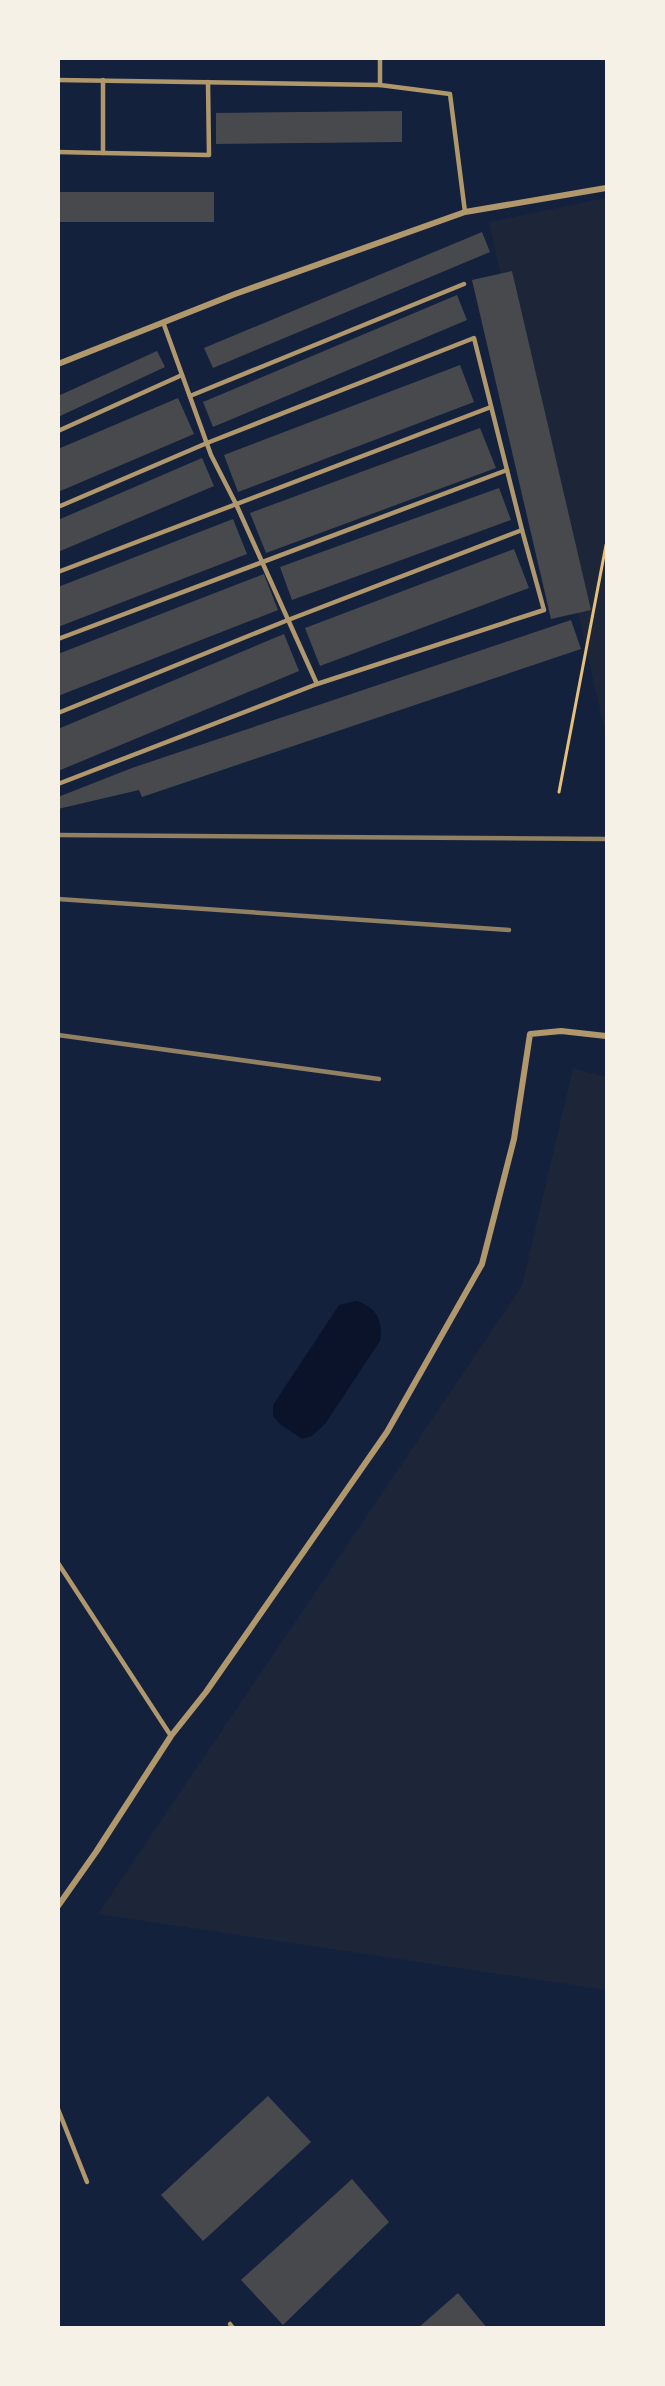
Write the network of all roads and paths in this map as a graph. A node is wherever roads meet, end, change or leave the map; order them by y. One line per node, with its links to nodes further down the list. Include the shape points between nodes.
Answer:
1 (380, 58): 5 (lane)
2 (58, 80): 3 (lane)
3 (103, 80): 4 (lane); 7 (lane)
4 (208, 82): 5 (lane); 7 (lane, via 209,155)
5 (380, 85): 9 (lane, via 450,94)
6 (58, 153): 7 (lane)
7 (103, 153)
8 (606, 188): 9 (street)
9 (465, 212): 11 (street)
10 (464, 284): 14 (lane)
11 (162, 322): 12 (street); 13 (lane)
12 (58, 364)
13 (182, 375): 14 (lane); 16 (lane)
14 (190, 396): 17 (lane)
15 (491, 407): 17 (lane, via 474,338); 18 (lane); 19 (lane)
16 (58, 431)
17 (207, 443): 19 (lane); 20 (lane)
18 (507, 470): 21 (lane); 23 (lane)
19 (236, 504): 23 (lane); 24 (lane)
20 (58, 507)
21 (522, 530): 25 (lane); 27 (lane, via 544,610)
22 (606, 544): 30 (path)
23 (262, 561): 25 (lane); 26 (lane)
24 (58, 572)
25 (288, 620): 27 (lane); 28 (lane)
26 (58, 639)
27 (317, 684): 29 (lane)
28 (58, 713)
29 (58, 784)
30 (559, 792)
31 (606, 1036): 33 (street, via 561,1031 530,1034 514,1139 482,1264 387,1432 206,1692)
32 (58, 1563): 33 (lane)
33 (171, 1736): 34 (street)
34 (58, 1906)
35 (58, 2109): 36 (lane)
36 (87, 2182)

